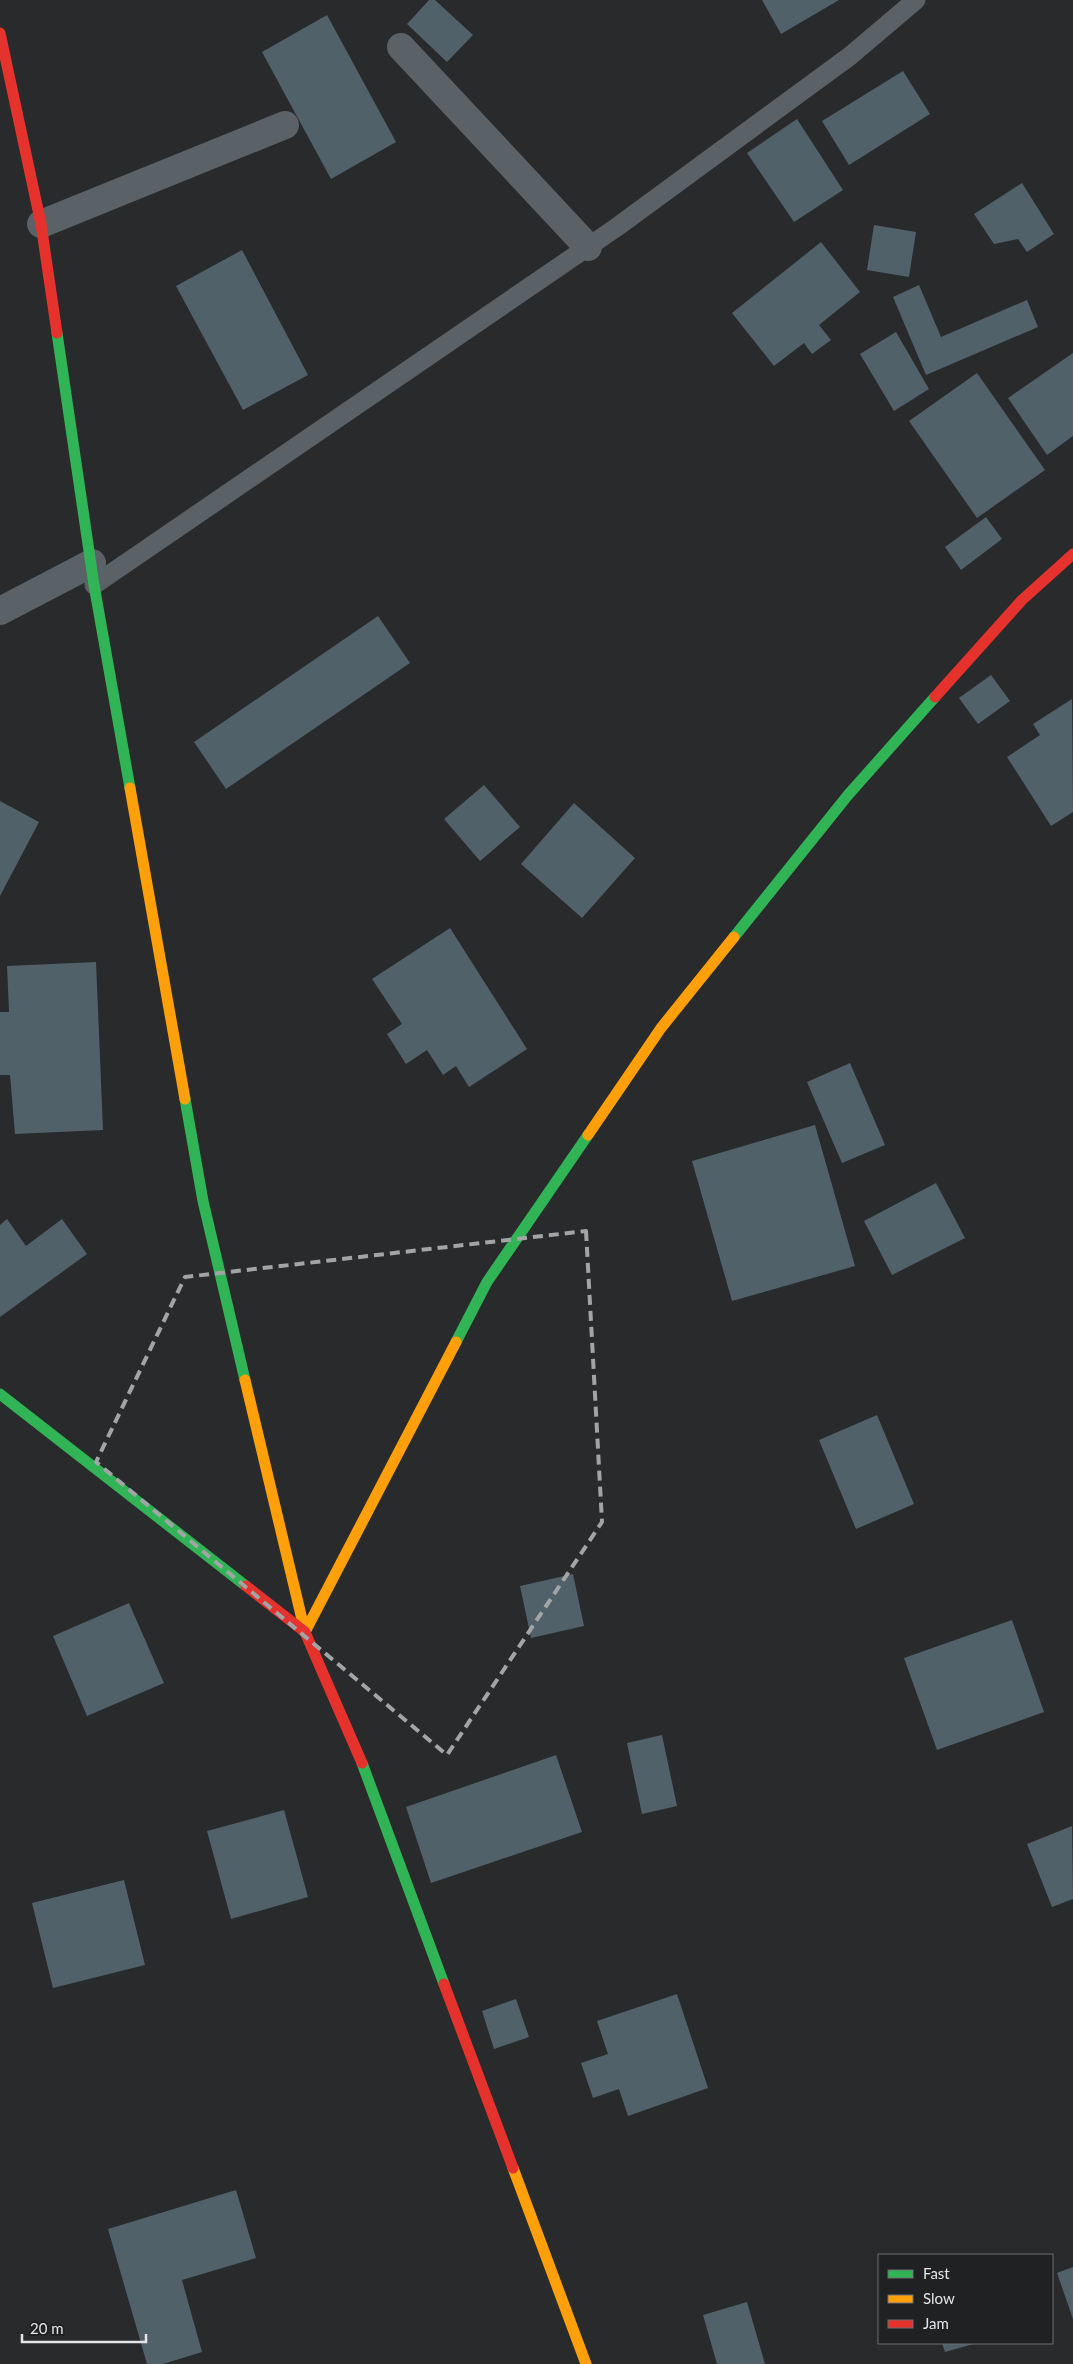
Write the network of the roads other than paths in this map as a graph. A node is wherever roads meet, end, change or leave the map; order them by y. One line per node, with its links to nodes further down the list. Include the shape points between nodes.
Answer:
1 (916, 0): 6 (lane, via 850,56)
2 (0, 33): 5 (street)
3 (400, 47): 6 (street)
4 (285, 125): 5 (street)
5 (41, 224): 8 (street)
6 (588, 246): 8 (lane)
7 (1073, 554): 11 (street, via 1022,600 848,795 660,1028 487,1282)
8 (93, 574): 9 (street); 11 (street, via 203,1201)
9 (0, 611)
10 (0, 1394): 11 (street)
11 (305, 1632): 12 (street, via 359,1756)
12 (586, 2364)

